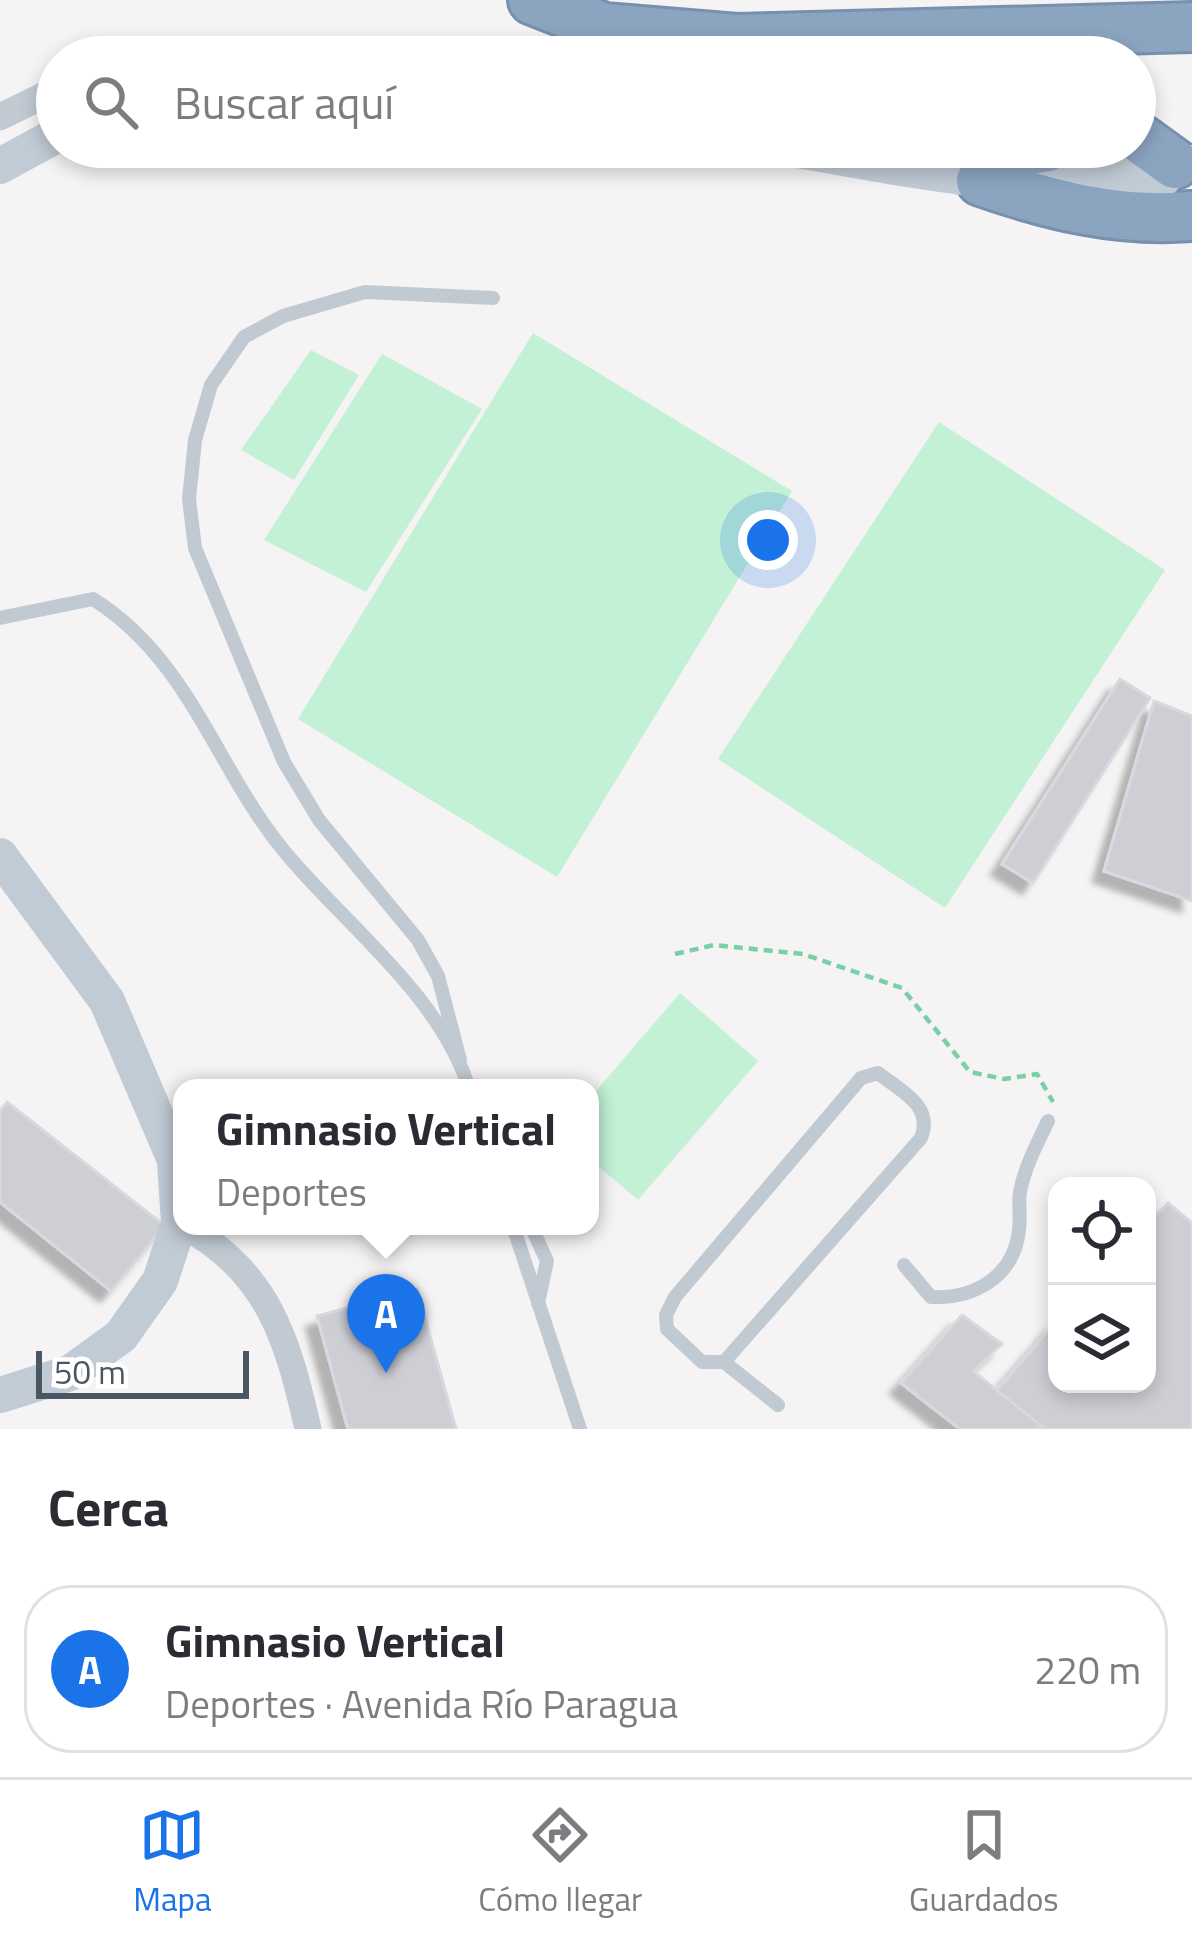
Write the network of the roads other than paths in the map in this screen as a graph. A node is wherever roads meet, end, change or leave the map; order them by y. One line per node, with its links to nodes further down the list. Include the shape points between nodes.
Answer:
1 (533, 0): 4 (highway, via 604,28)
2 (1192, 28): 3 (highway); 7 (highway)
3 (1020, 35): 5 (highway); 6 (highway)
4 (701, 36)
5 (949, 36)
6 (1024, 36)
7 (1156, 43)
8 (36, 99): 9 (street)
9 (0, 117)
10 (36, 146): 13 (main road)
11 (1156, 147): 12 (highway)
12 (1184, 164): 15 (main road, via 1162,181 1121,186)
13 (0, 166)
14 (1020, 168): 16 (highway, via 1052,205)
15 (1052, 168)
16 (1192, 215)
17 (494, 298): 20 (lane, via 365,292 283,316 244,337 211,385 189,500 195,548 284,762 319,820 428,958)
18 (0, 618): 20 (lane, via 93,598 128,621 179,678 281,848 415,996)
19 (0, 856): 23 (main road, via 107,1001)
20 (460, 1060): 21 (lane)
21 (466, 1079)
22 (1054, 1119): 28 (lane, via 1025,1169 1019,1233 998,1274 958,1298 931,1297)
23 (173, 1155)
24 (178, 1235): 31 (main road, via 160,1281 121,1336 70,1373)
25 (201, 1235): 33 (street, via 253,1278 278,1327)
26 (517, 1235): 29 (lane)
27 (535, 1235): 29 (lane, via 547,1261)
28 (904, 1265)
29 (538, 1303): 34 (lane)
30 (724, 1362): 30 (lane, via 921,1138 922,1109 878,1073 861,1078 675,1297 667,1329 702,1362); 32 (lane)
31 (0, 1395)
32 (778, 1405)
33 (308, 1429)
34 (580, 1429)

